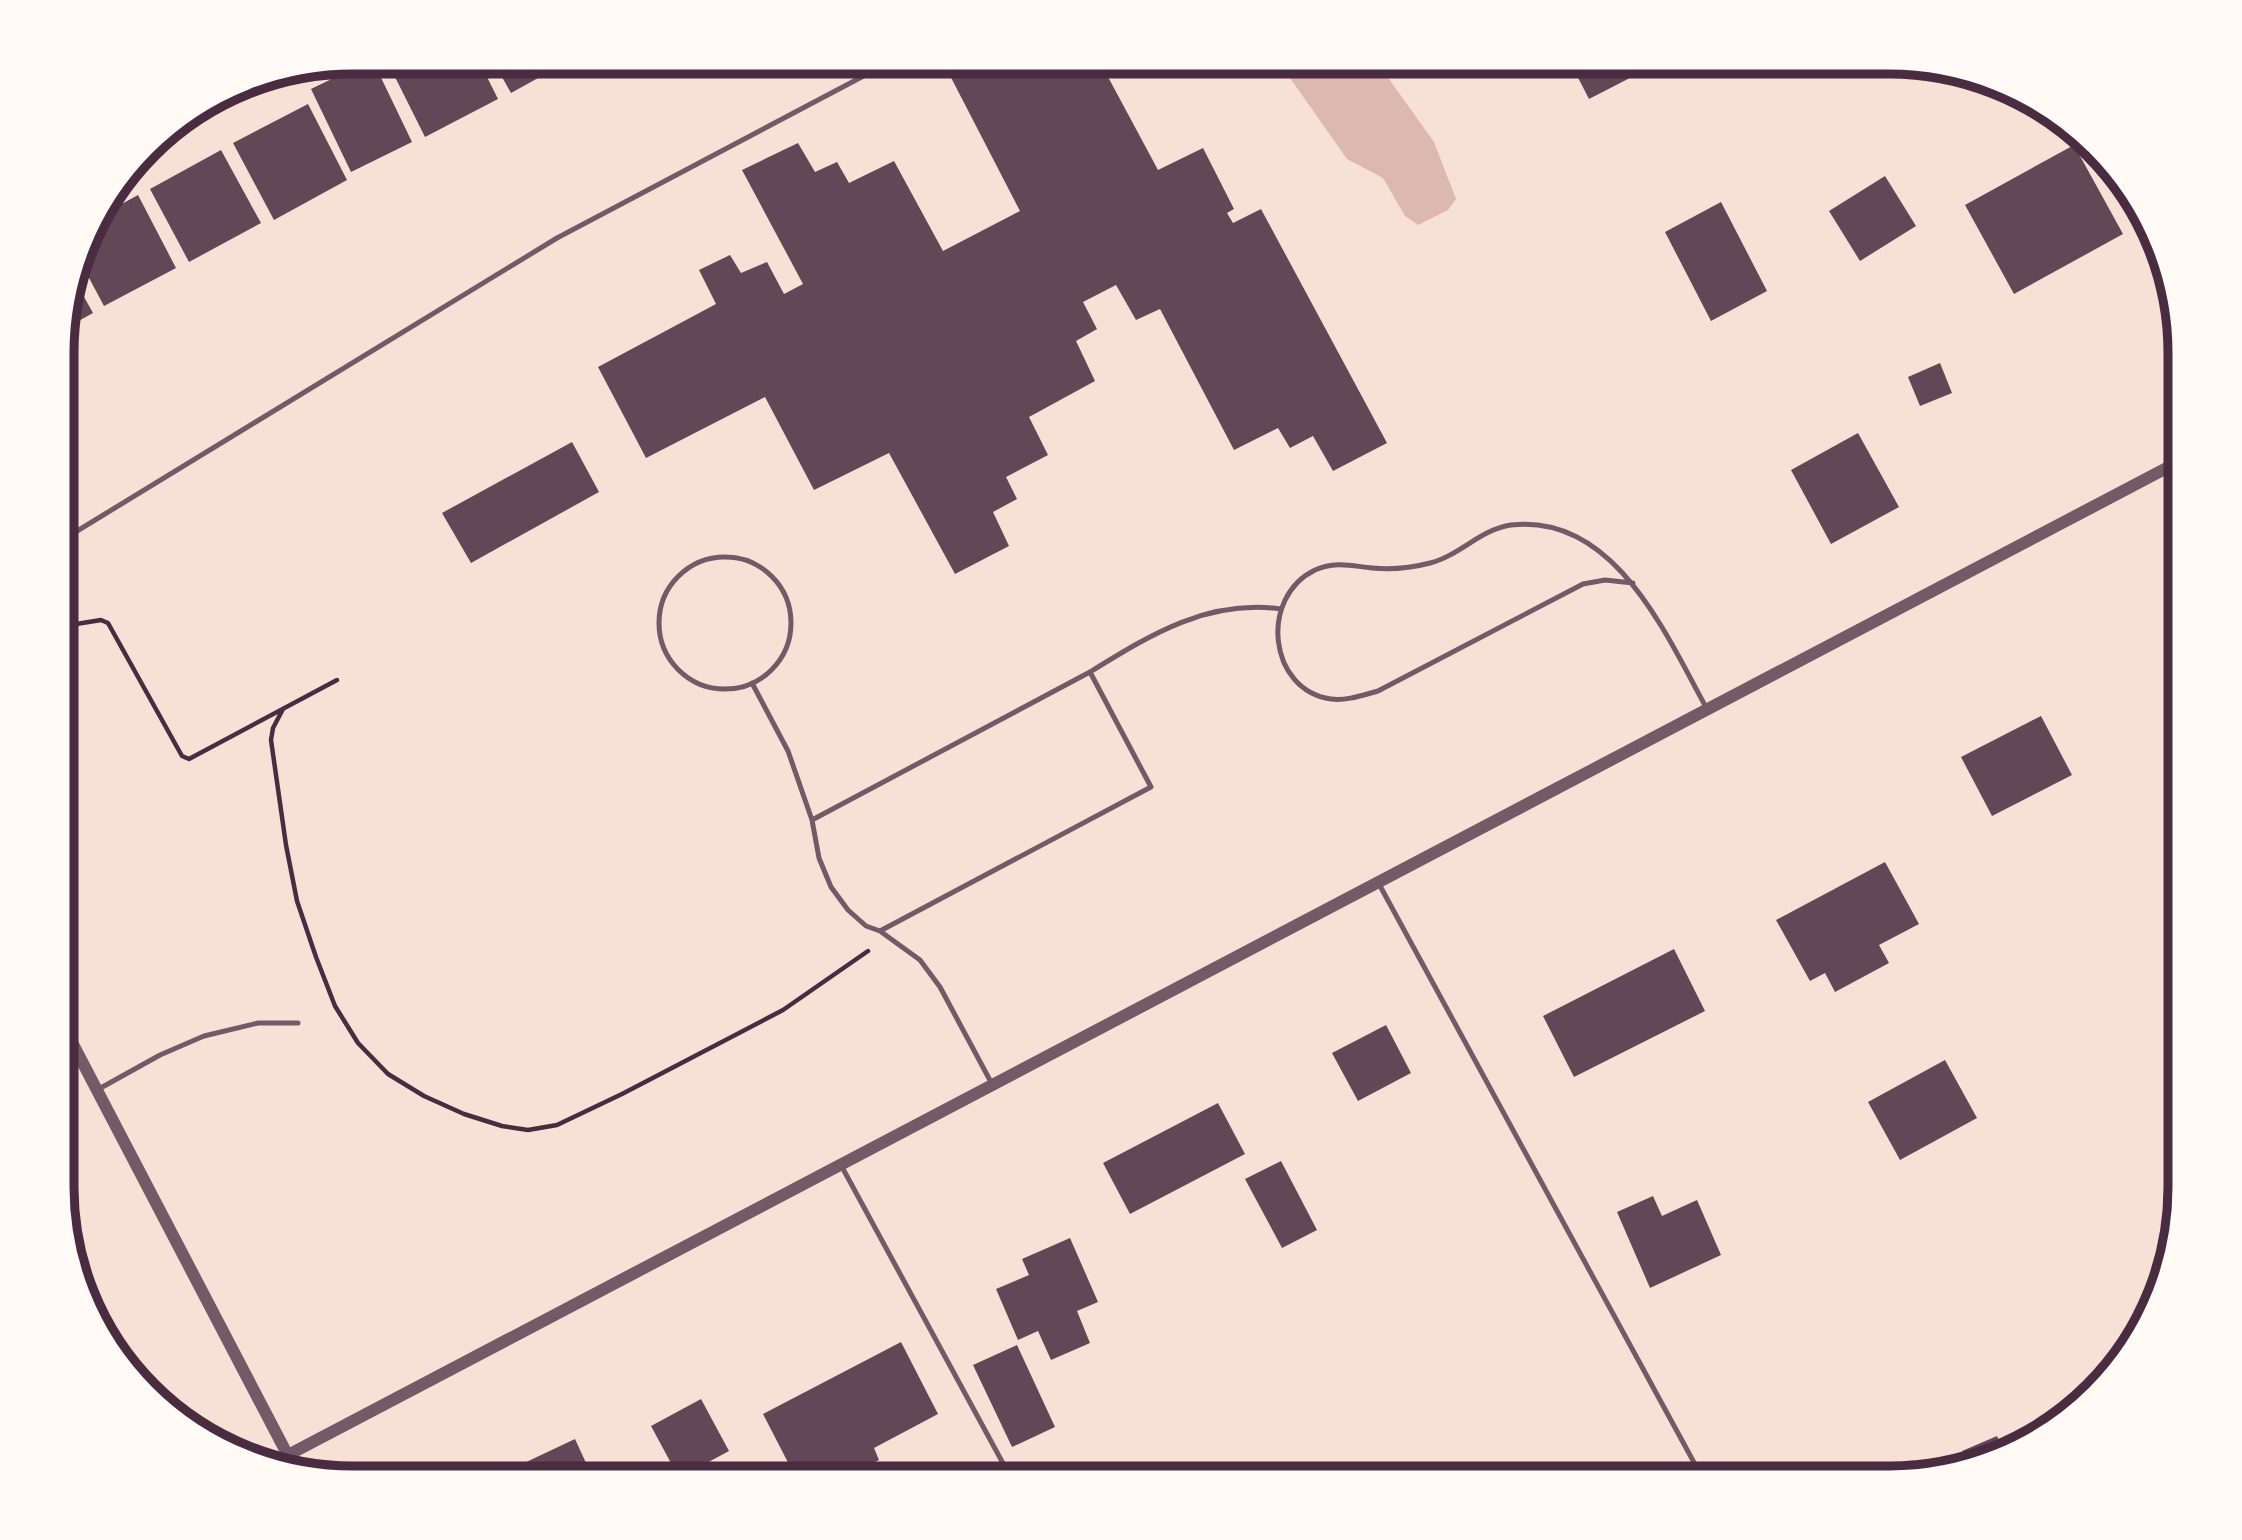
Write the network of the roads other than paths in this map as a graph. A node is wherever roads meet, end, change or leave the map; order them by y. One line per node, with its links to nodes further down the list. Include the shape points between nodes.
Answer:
1 (867, 74): 3 (lane, via 557,238)
2 (2168, 467): 8 (street)
3 (74, 533)
4 (1633, 583): 5 (lane, via 1603,553 1569,533 1536,524 1509,526 1436,562 1409,569 1340,564 1316,570 1295,583); 5 (lane, via 1605,580 1583,584 1378,691 1349,698 1330,699 1292,677 1281,657 1277,632); 8 (lane)
5 (1281, 609): 6 (lane, via 1220,611 1185,619)
6 (1090, 672): 9 (lane); 11 (lane, via 1151,787)
7 (752, 683): 7 (lane, via 767,674 786,648 791,615 787,599 773,578 753,563 721,556 690,566 667,590 661,606 659,622 666,654 682,673 704,685 737,688); 9 (lane, via 788,751)
8 (1708, 711): 10 (street)
9 (812, 820): 11 (lane, via 818,858 831,887 848,910 866,926)
10 (1379, 884): 14 (street); 21 (lane)
11 (880, 931): 14 (lane, via 920,960 940,987)
12 (298, 1023): 15 (lane, via 258,1023 204,1036)
13 (74, 1046): 15 (street)
14 (994, 1086): 16 (street)
15 (97, 1090): 17 (street)
16 (842, 1167): 17 (street); 20 (lane)
17 (288, 1455): 18 (street); 19 (street)
18 (283, 1458)
19 (290, 1459)
20 (1004, 1466)
21 (1696, 1466)

